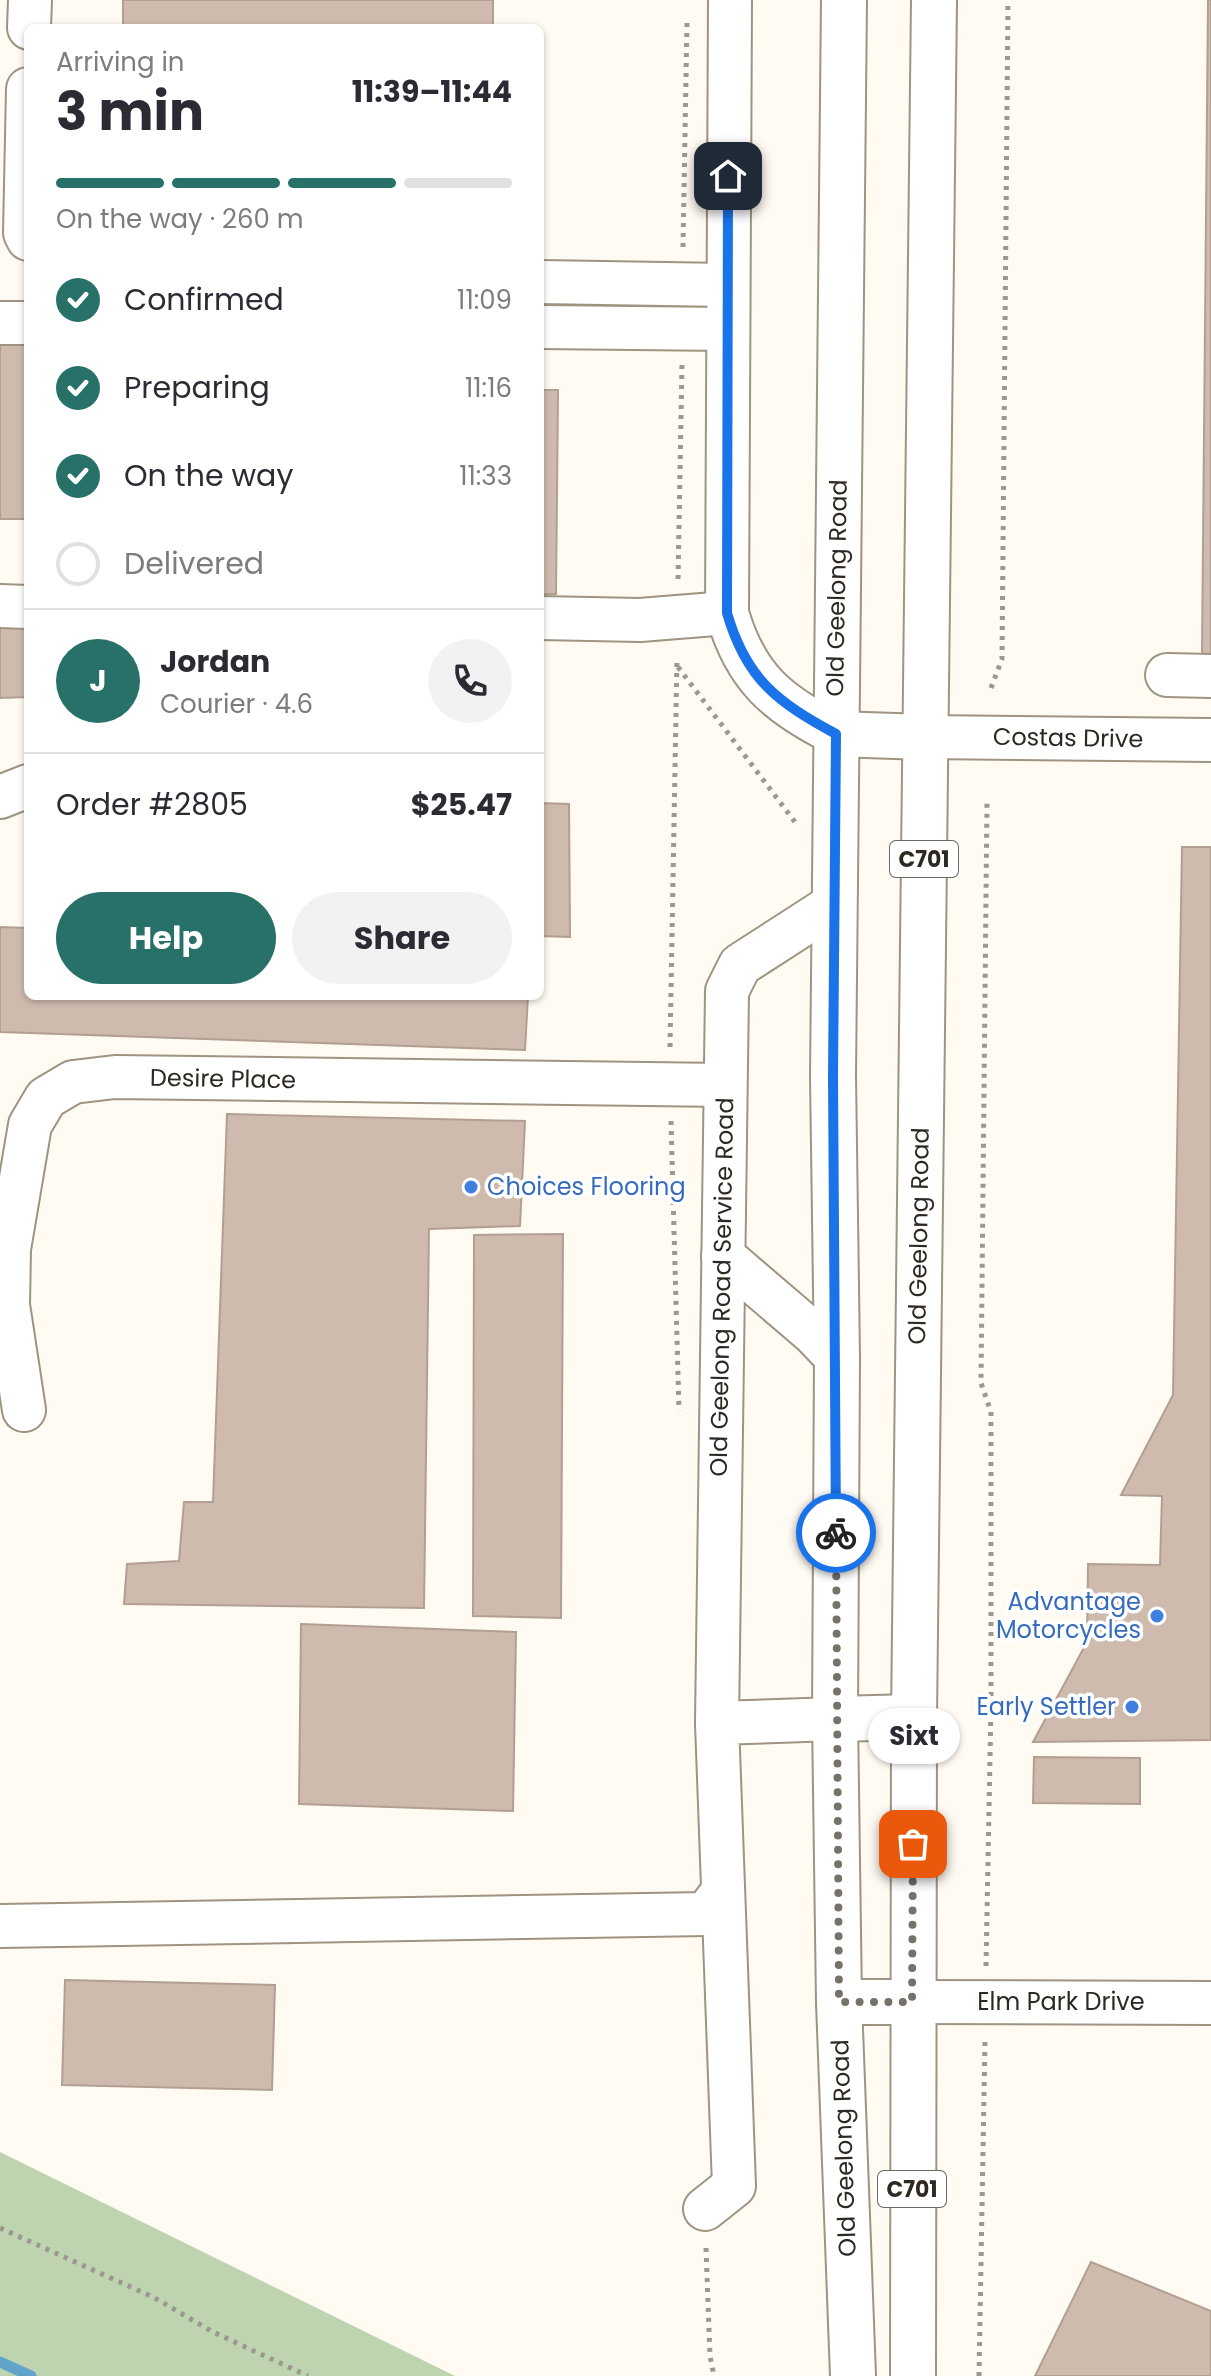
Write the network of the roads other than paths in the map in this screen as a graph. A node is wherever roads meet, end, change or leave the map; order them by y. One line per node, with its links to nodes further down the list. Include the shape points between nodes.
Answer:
1 (30, 0): 5 (street)
2 (730, 0): 7 (street)
3 (844, 0): 18 (main road, Old Geelong Road / C701)
4 (934, 0): 19 (main road, Old Geelong Road / C701)
5 (29, 24)
6 (544, 282): 7 (street)
7 (727, 285): 11 (street)
8 (0, 323): 9 (street)
9 (24, 323)
10 (544, 327): 11 (street)
11 (727, 329): 14 (street)
12 (0, 606): 13 (street)
13 (24, 607)
14 (727, 613): 15 (street, via 640,620); 18 (street, via 735,643 769,691)
15 (544, 618)
16 (1167, 675): 17 (street)
17 (1211, 676)
18 (836, 734): 19 (main road); 23 (main road, Old Geelong Road / C701)
19 (925, 737): 20 (street, Costas Drive); 28 (main road, Old Geelong Road / C701)
20 (1211, 740)
21 (24, 788): 22 (street)
22 (0, 797)
23 (833, 905): 24 (street, Old Geelong Road Service Road, via 740,965 727,991); 26 (main road, Old Geelong Road / C701)
24 (725, 1085): 25 (street, Old Geelong Road Service Road); 27 (street, Desire Place, via 115,1077 73,1082 46,1098 30,1125 9,1249 8,1305)
25 (723, 1256): 26 (street); 30 (street, Old Geelong Road Service Road)
26 (837, 1358): 29 (main road, Old Geelong Road / C701)
27 (24, 1410)
28 (914, 1717): 29 (main road); 34 (main road, Old Geelong Road / C701)
29 (835, 1719): 30 (street); 33 (main road, Old Geelong Road / C701)
30 (717, 1723): 31 (street, Old Geelong Road Service Road)
31 (723, 1891): 32 (street, via 706,1914); 36 (street, Old Geelong Road Service Road, via 734,2186)
32 (0, 1926)
33 (839, 2002): 34 (main road); 37 (main road, Old Geelong Road / C701)
34 (912, 2002): 35 (street, Elm Park Drive); 38 (main road, Old Geelong Road / C701)
35 (1211, 2003)
36 (705, 2209)
37 (853, 2376)
38 (913, 2376)

